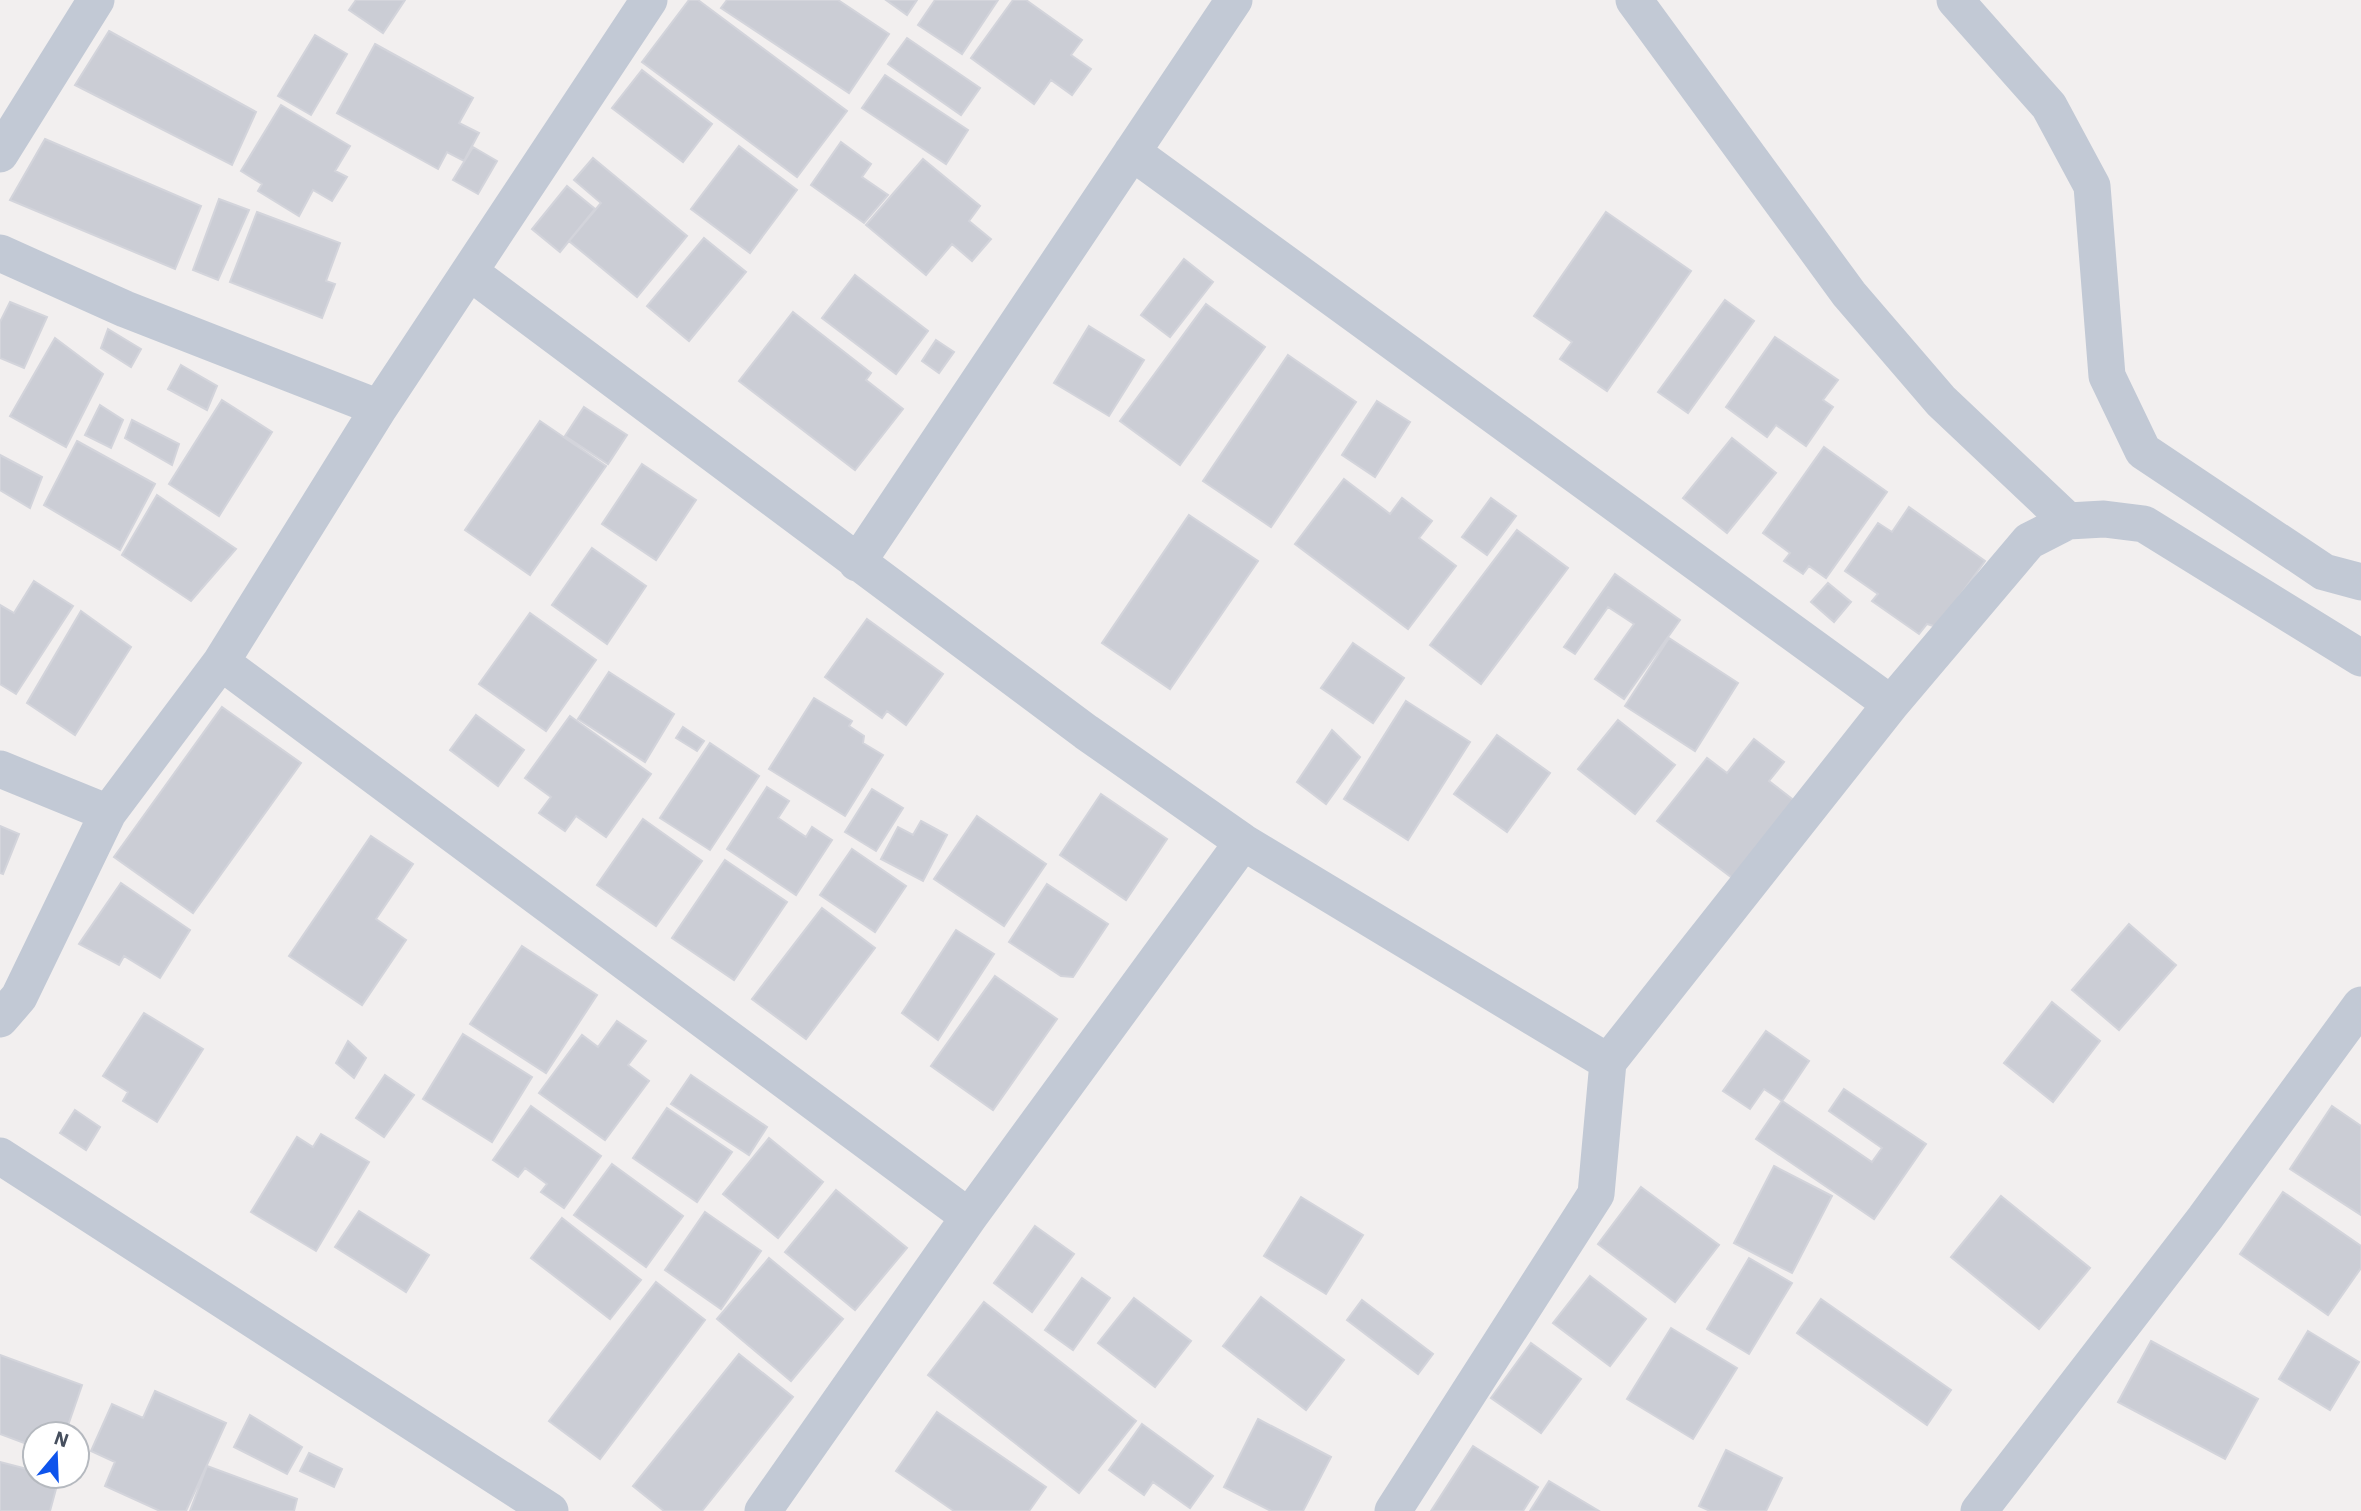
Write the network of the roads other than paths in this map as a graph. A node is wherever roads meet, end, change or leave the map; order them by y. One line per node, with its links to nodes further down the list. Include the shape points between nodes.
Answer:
1 (96, 0): 7 (street)
2 (649, 0): 9 (street)
3 (1234, 0): 6 (street)
4 (1634, 0): 11 (street, via 1849,294 1941,401)
5 (1955, 0): 13 (street, via 2049,106 2092,186 2106,376 2143,451 2324,572)
6 (1132, 152): 12 (street); 16 (street)
7 (0, 154)
8 (0, 253): 10 (street, via 125,309)
9 (471, 273): 10 (street); 12 (street)
10 (379, 408): 15 (street)
11 (2068, 521): 14 (street, via 2144,524); 16 (street, via 2029,541)
12 (857, 563): 19 (street, via 1086,733)
13 (2361, 582)
14 (2361, 658)
15 (221, 662): 18 (street); 24 (street)
16 (1891, 704): 22 (street)
17 (0, 769): 18 (street)
18 (108, 813): 21 (street, via 19,997)
19 (1243, 842): 22 (street); 24 (street)
20 (2361, 1005): 28 (street, via 2205,1218)
21 (0, 1019)
22 (1608, 1062): 27 (street, via 1596,1194)
23 (0, 1156): 25 (street)
24 (969, 1217): 26 (street)
25 (550, 1511)
26 (763, 1511)
27 (1393, 1511)
28 (1979, 1511)

